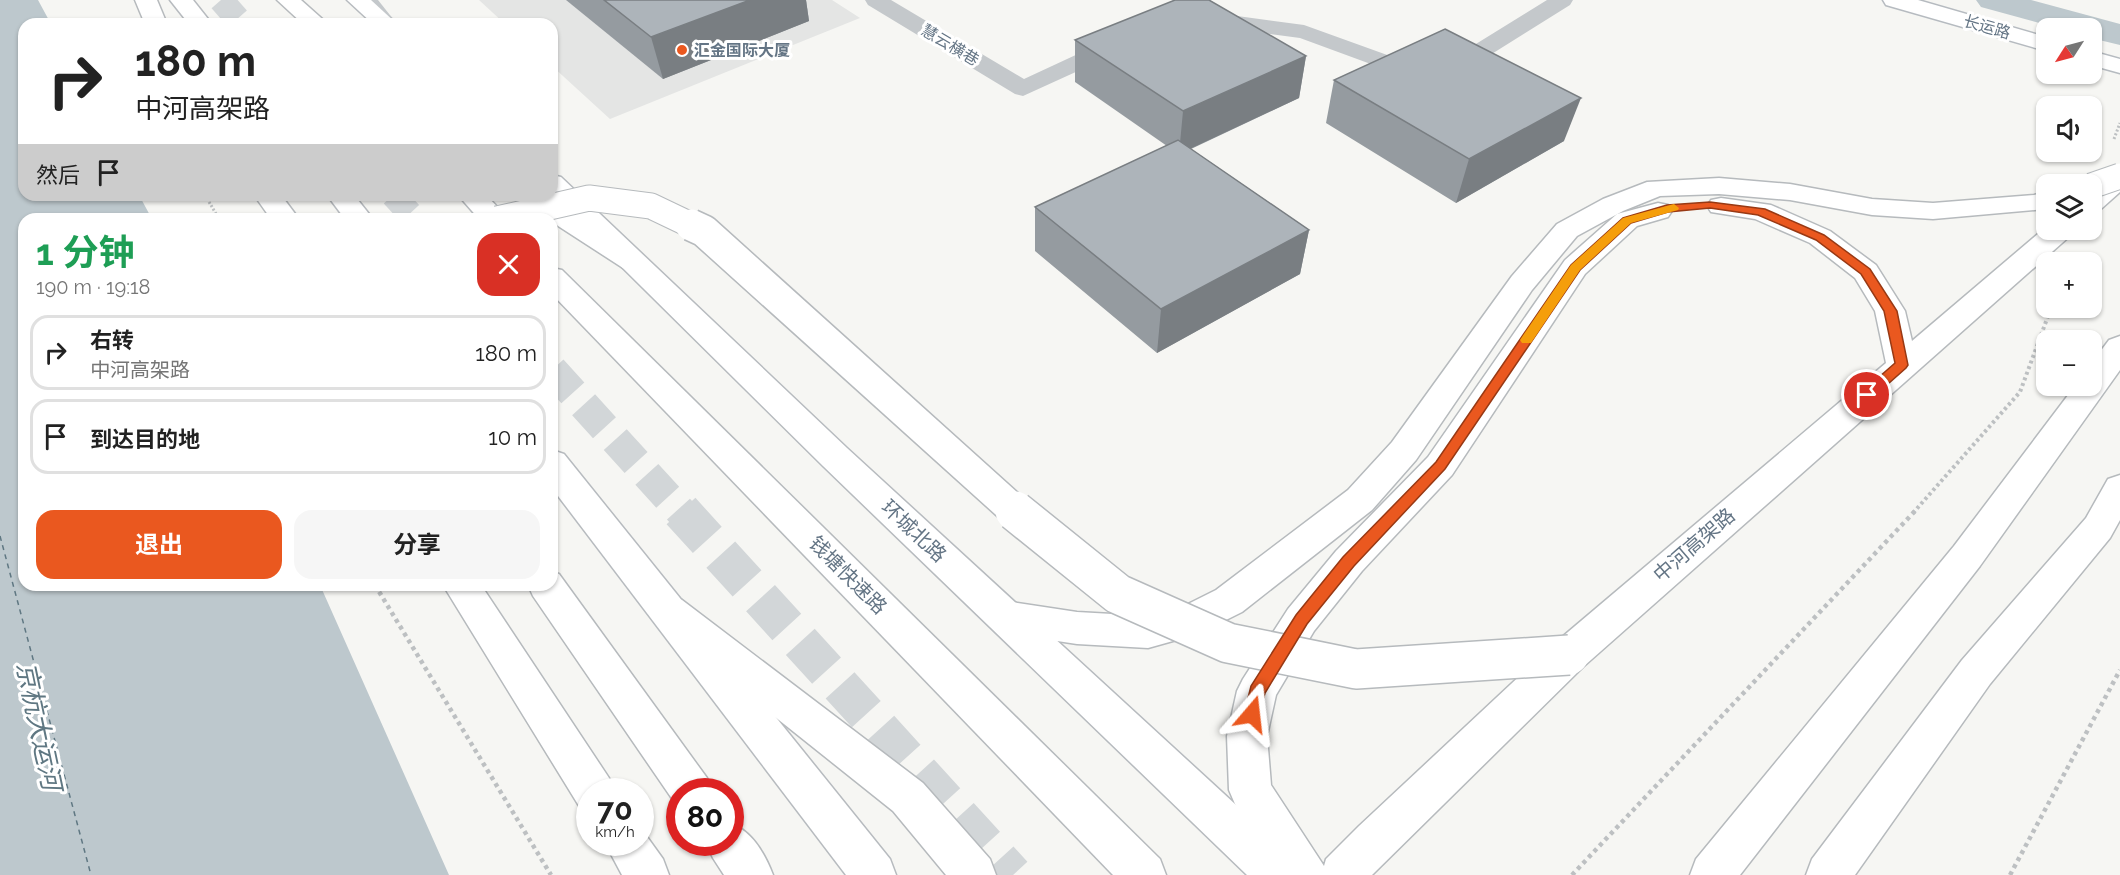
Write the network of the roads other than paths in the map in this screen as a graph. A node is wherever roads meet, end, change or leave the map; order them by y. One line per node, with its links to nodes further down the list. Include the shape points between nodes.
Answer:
1 (181, 0): 9 (main road)
2 (286, 0): 10 (main road); 11 (main road)
3 (358, 0): 12 (main road)
4 (371, 0): 13 (lane)
5 (876, 0): 14 (street, 慧云横巷, via 1023,89)
6 (1562, 0): 8 (street, via 1455,67 1387,63 1304,32)
7 (1894, 0): 15 (main road, 长运路)
8 (1192, 16)
9 (196, 18)
10 (301, 18)
11 (308, 18)
12 (380, 18)
13 (384, 18)
14 (1139, 34)
15 (2036, 41)
16 (2102, 61): 17 (main road)
17 (2120, 66)
18 (2120, 177): 19 (main road, bridge); 21 (main road)
19 (2102, 183)
20 (558, 189): 32 (main road, 环城北路)
21 (2102, 193)
22 (345, 201): 26 (main road)
23 (477, 201): 27 (main road)
24 (539, 201): 30 (main road)
25 (2036, 201): 42 (main road, via 1933,211 1872,207 1790,192 1719,186 1656,188 1613,205 1567,230 1522,283 1404,451 1360,500 1229,601 1185,623 1148,632 1077,628)
26 (354, 213)
27 (490, 213)
28 (523, 213): 43 (main road, bridge, via 589,198 651,206 704,231 1016,512 1118,594 1228,643 1356,669)
29 (558, 213): 32 (main road)
30 (558, 213)
31 (2048, 240): 35 (main road, 中河高架路)
32 (633, 262): 42 (main road, 环城北路)
33 (558, 283): 52 (main road, 钱塘快速路)
34 (2120, 346): 56 (main road, via 1967,556)
35 (1902, 365): 43 (main road, 中河高架路); 54 (main road, via 1890,311 1866,272 1820,237 1761,212 1710,205 1667,208 1627,220 1575,267 1440,465 1348,561 1301,620 1257,691 1247,736 1250,790)
36 (558, 471): 41 (main road)
37 (2120, 488): 38 (main road)
38 (2109, 524): 57 (main road, via 1976,672)
39 (465, 591): 44 (main road)
40 (550, 591): 45 (main road)
41 (669, 611): 50 (main road); 51 (main road, via 908,797)
42 (1005, 617): 53 (main road, 环城北路)
43 (1569, 655): 55 (main road, 中河高架路)
44 (585, 778)
45 (682, 778)
46 (635, 856): 48 (main road)
47 (737, 856): 49 (main road)
48 (647, 875)
49 (751, 875)
50 (874, 875)
51 (974, 875)
52 (1144, 875)
53 (1279, 875)
54 (1305, 875)
55 (1342, 875)
56 (1713, 875)
57 (1828, 875)

